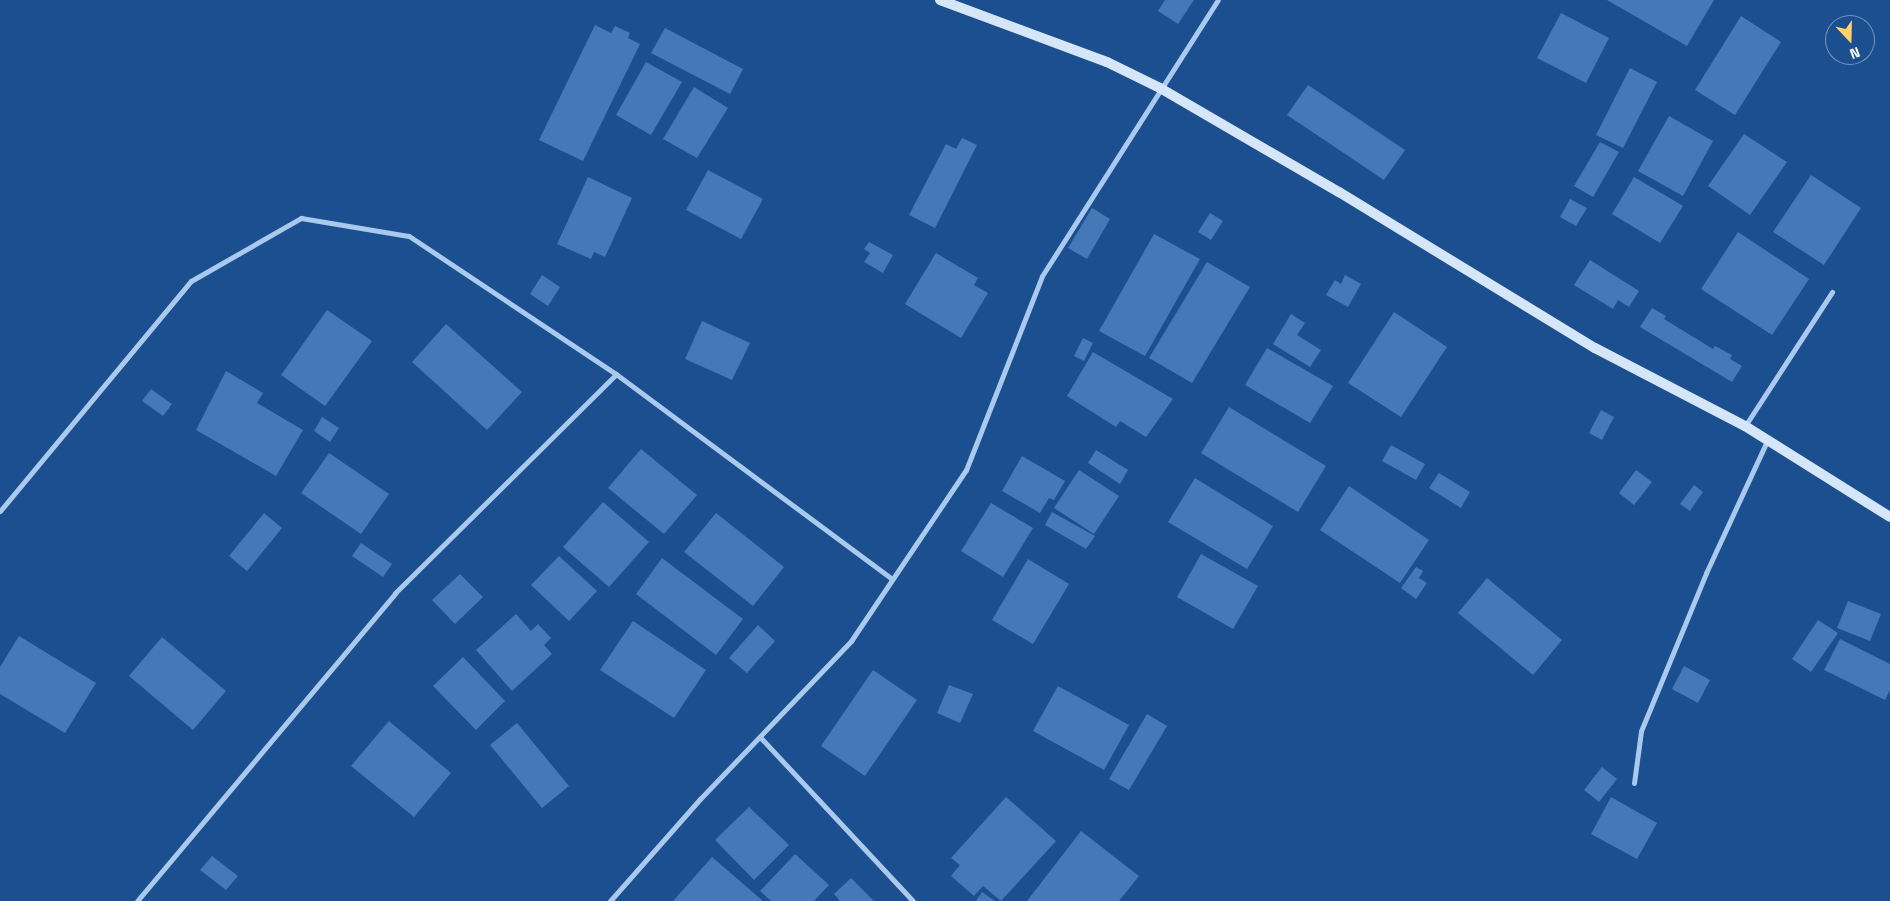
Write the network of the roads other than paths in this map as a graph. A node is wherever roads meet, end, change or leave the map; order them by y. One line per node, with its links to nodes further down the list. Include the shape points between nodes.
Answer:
1 (940, 0): 3 (main road, via 1107,62)
2 (1218, 0): 3 (street)
3 (1160, 88): 6 (main road, via 1339,192 1595,348); 10 (street, via 1042,276 966,470)
4 (1832, 292): 6 (street)
5 (616, 374): 8 (street, via 409,236 301,218 191,281); 10 (street); 13 (street, via 395,592)
6 (1745, 426): 7 (main road)
7 (1767, 442): 9 (main road); 12 (street, via 1706,573 1641,731)
8 (0, 510)
9 (1890, 518)
10 (892, 579): 11 (street, via 851,641)
11 (760, 736): 14 (street); 15 (street)
12 (1634, 783)
13 (137, 901)
14 (610, 901)
15 (913, 901)

